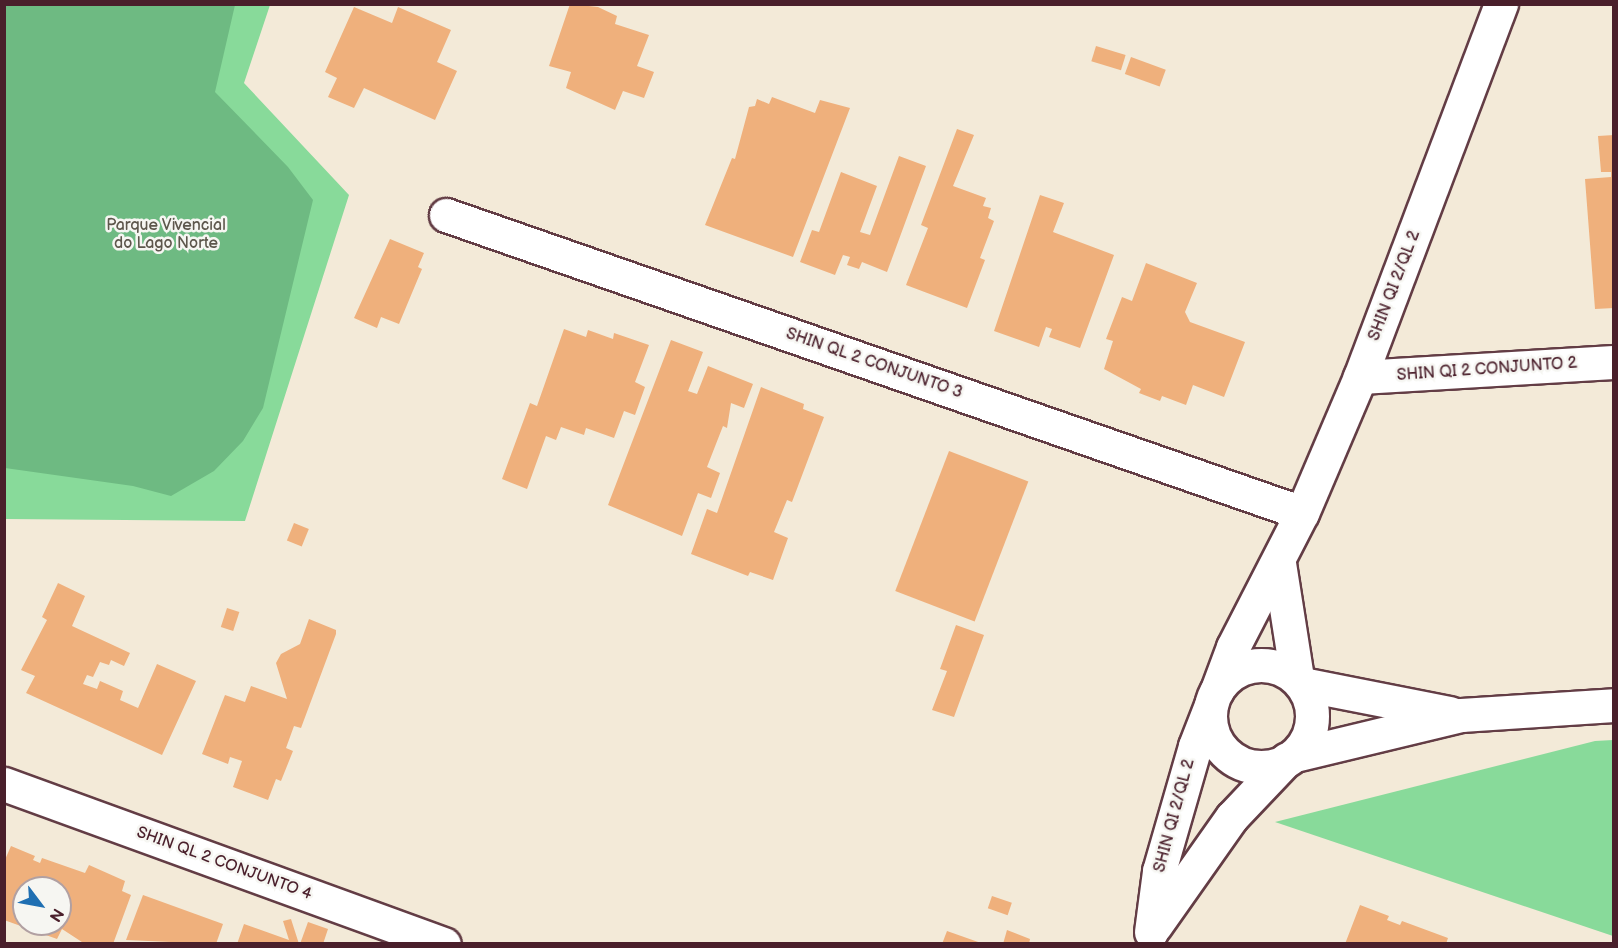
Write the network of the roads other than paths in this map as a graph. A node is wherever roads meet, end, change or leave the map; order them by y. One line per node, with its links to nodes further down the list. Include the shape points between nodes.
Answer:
1 (1501, 4): 4 (street, SHIN QI 2/QL 2)
2 (446, 215): 5 (street, SHIN QL 2 CONJUNTO 3)
3 (1614, 362): 4 (street, SHIN QI 2 CONJUNTO 2)
4 (1360, 377): 5 (street, SHIN QI 2/QL 2)
5 (1302, 513): 6 (street, SHIN QI 2/QL 2)
6 (1279, 563): 7 (street); 8 (street, SHIN QI 2/QL 2, via 1233,647)
7 (1300, 681): 8 (street, via 1278,667 1255,664 1233,673); 10 (street); 11 (street, via 1311,702 1312,721 1307,739)
8 (1214, 697): 11 (street, via 1211,725 1219,745 1234,760 1255,767 1276,765); 13 (street, SHIN QI 2/QL 2, via 1194,746 1162,860)
9 (1614, 705): 10 (street)
10 (1461, 716): 11 (street)
11 (1291, 757): 13 (street, SHIN QI 2/QL 2, via 1232,817)
12 (4, 784): 14 (street, SHIN QL 2 CONJUNTO 4)
13 (1149, 938)
14 (444, 944)

